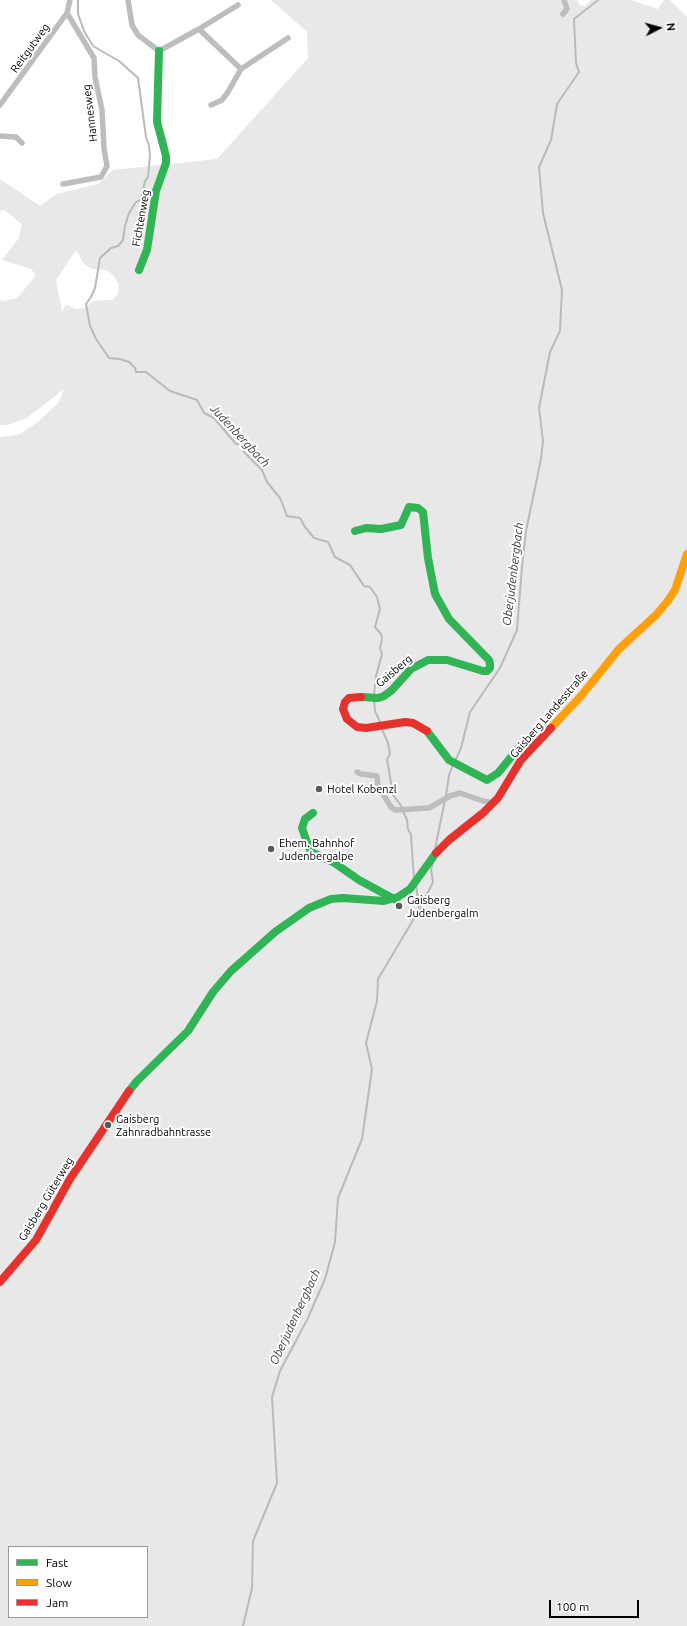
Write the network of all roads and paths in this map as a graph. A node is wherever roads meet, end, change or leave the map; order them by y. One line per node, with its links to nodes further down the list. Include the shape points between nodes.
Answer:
1 (70, 0): 5 (street, Reitgutweg)
2 (128, 0): 9 (street, via 132,25 138,35)
3 (564, 0): 6 (street, via 567,10)
4 (238, 5): 7 (street)
5 (67, 13): 11 (street, Reitgutweg); 15 (street, Hannesweg, via 94,58 107,166 101,177)
6 (563, 14)
7 (199, 29): 9 (street); 10 (street)
8 (288, 38): 10 (street)
9 (159, 51): 16 (street, Fichtenweg, via 157,122 166,163 153,204 147,250)
10 (241, 69): 12 (street, via 222,100)
11 (0, 104)
12 (211, 105)
13 (0, 136): 14 (street, via 16,137)
14 (22, 143)
15 (63, 184)
16 (139, 270)
17 (355, 531): 19 (street, Gaisberg, via 401,525 409,506 423,512 428,563 435,594 449,619 489,660 490,668 483,671 447,660 428,660 411,669 384,696 349,698 343,709 347,719 357,727 366,728 413,723 426,730 449,760 487,780 498,773 521,745)
18 (687, 554): 19 (street, Gaisberg Landesstraße, via 675,590 667,602 619,649 581,696)
19 (534, 745): 21 (street, Gaisberg Landesstraße, via 521,760)
20 (357, 772): 21 (street, via 377,776 378,786 395,810 429,808 461,793)
21 (494, 803): 23 (street, Gaisberg Landesstraße, via 443,845 412,887)
22 (313, 813): 23 (street, via 305,819 302,828 312,853)
23 (396, 898): 24 (street, Gaisberg Güterweg, via 380,902 328,899 275,932 231,970 213,992 188,1031 137,1081 70,1179 36,1240)
24 (0, 1282)

